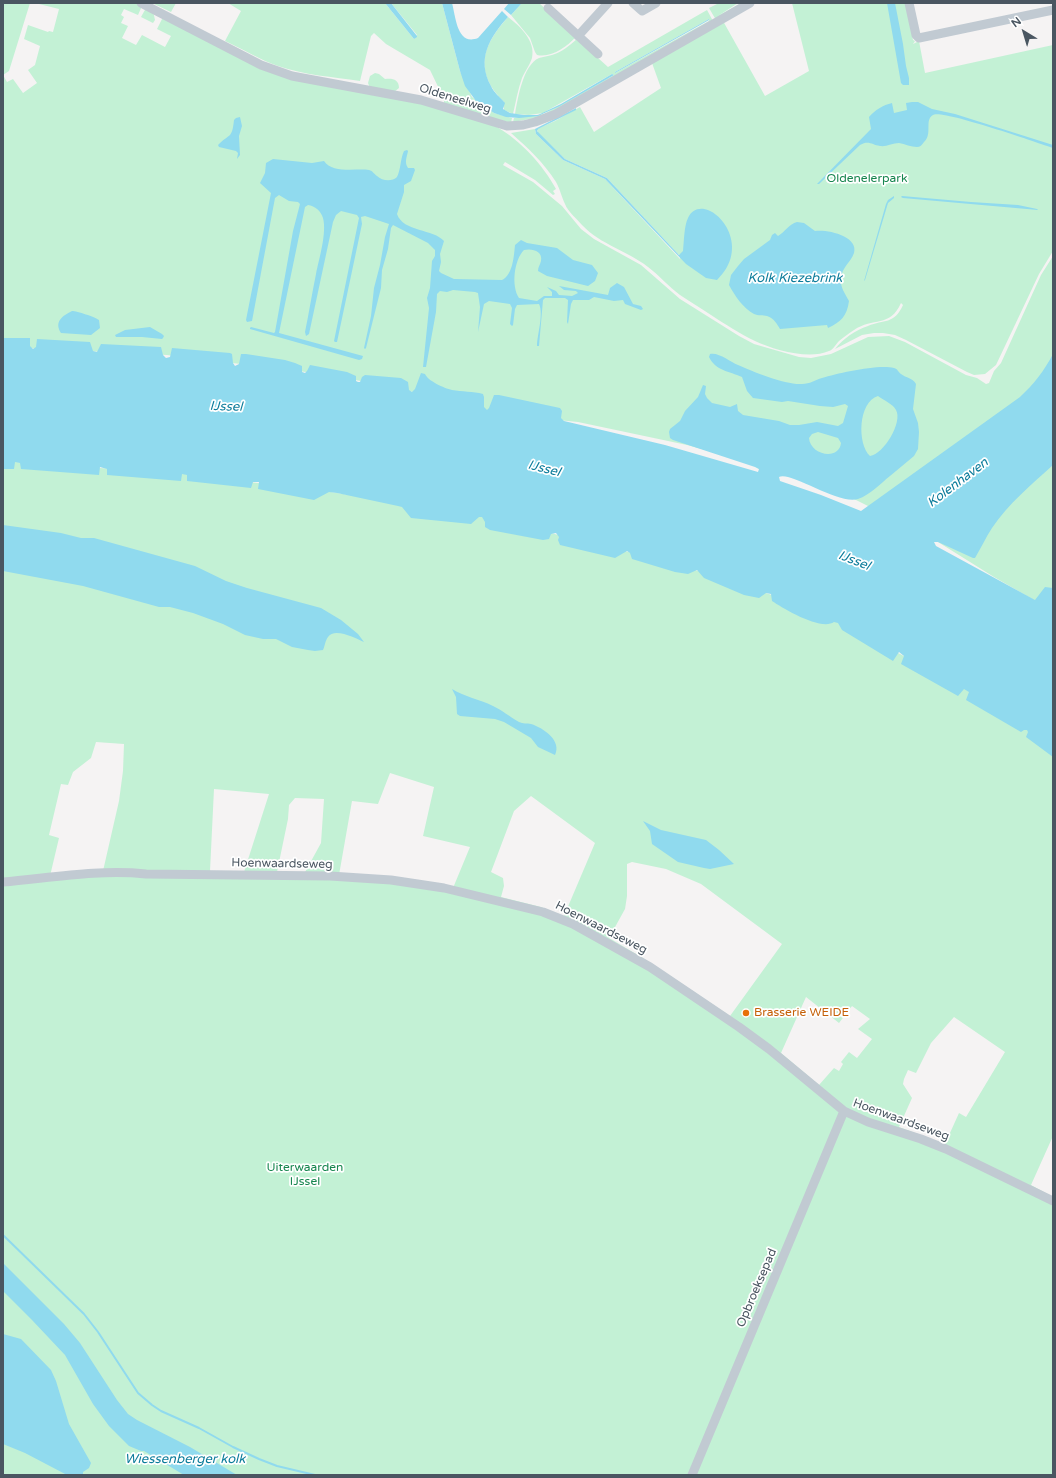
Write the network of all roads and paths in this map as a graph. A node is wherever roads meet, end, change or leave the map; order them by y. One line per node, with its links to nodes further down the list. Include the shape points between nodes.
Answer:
1 (140, 3): 5 (street, Oldeneelweg, via 261,65 282,73 409,97 512,127 548,118)
2 (608, 3): 9 (street)
3 (633, 3): 4 (street, via 642,11)
4 (656, 3)
5 (750, 3)
6 (909, 3): 8 (street, via 916,35 919,38)
7 (548, 8): 9 (street)
8 (1053, 10)
9 (578, 36): 10 (street)
10 (598, 54)
11 (3, 882): 12 (street, Hoenwaardseweg, via 130,872 330,876 391,880 444,888 543,912 573,924 650,967 739,1027)
12 (844, 1111): 13 (street, Hoenwaardseweg, via 946,1149); 14 (street, Opbroeksepad)
13 (1053, 1201)
14 (692, 1475)

